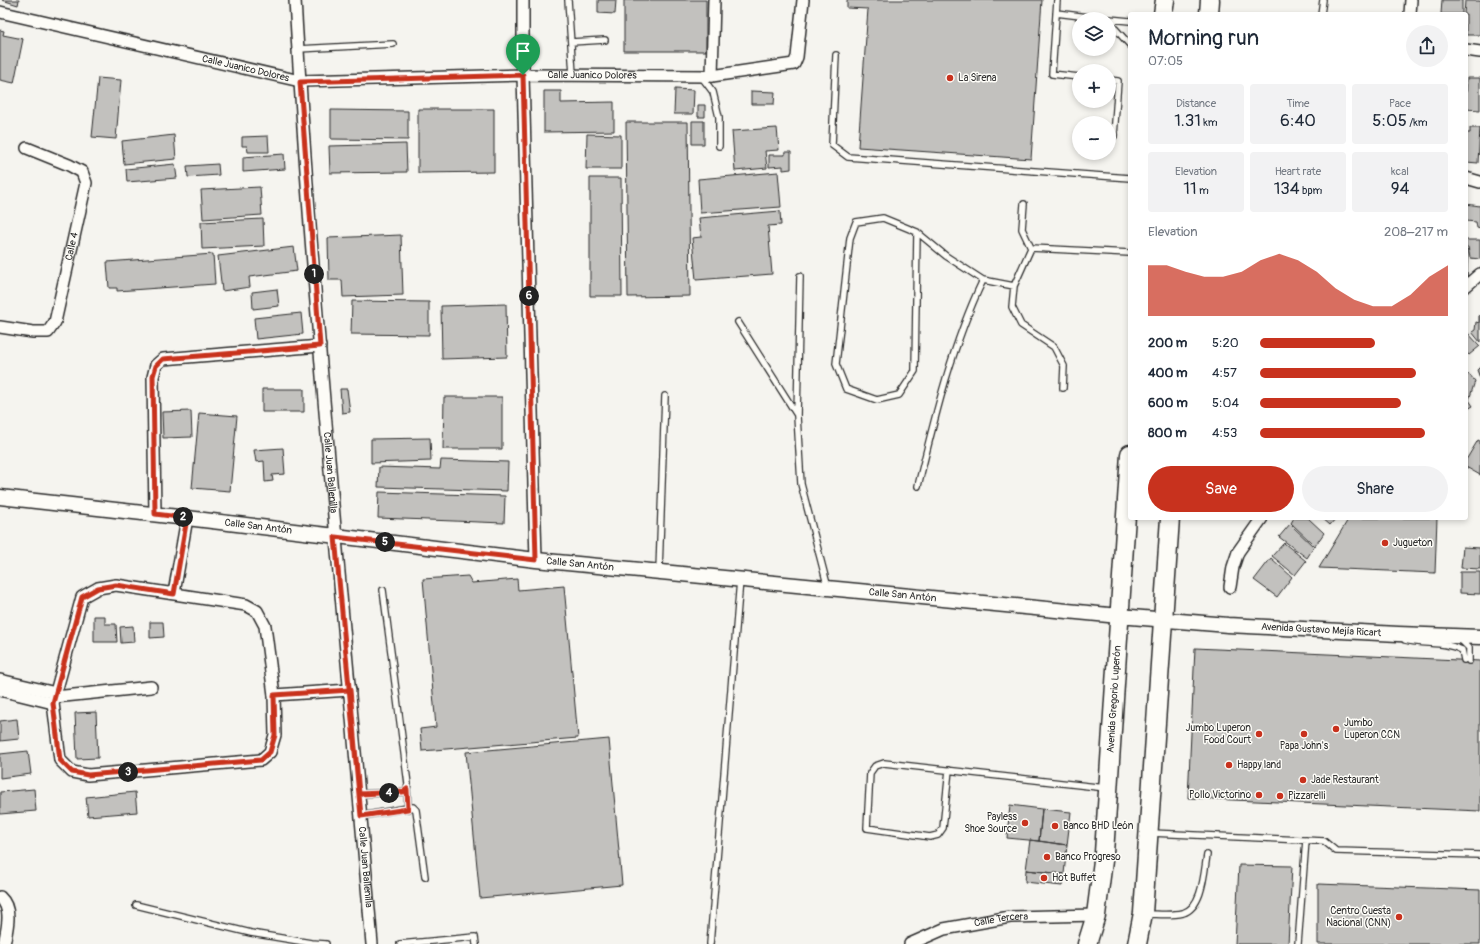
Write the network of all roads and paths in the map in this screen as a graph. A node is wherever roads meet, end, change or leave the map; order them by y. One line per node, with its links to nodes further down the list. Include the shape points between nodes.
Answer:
1 (296, 0): 25 (street, Calle Juan Ballenilla)
2 (523, 0): 30 (street)
3 (568, 0): 22 (lane)
4 (714, 0): 31 (street)
5 (803, 0): 31 (street, Calle Juanico Dolores, via 794,64)
6 (1057, 0): 16 (lane)
7 (1165, 0): 12 (main road)
8 (1210, 0): 13 (main road)
9 (1323, 0): 14 (lane)
10 (1411, 0): 15 (street)
11 (0, 12): 34 (street, Calle Juanico Dolores)
12 (1163, 12)
13 (1209, 12)
14 (1321, 12)
15 (1410, 12)
16 (1056, 13): 17 (lane); 32 (lane, via 1052,74)
17 (1072, 15)
18 (1116, 20): 19 (lane)
19 (1128, 21)
20 (1116, 29): 23 (lane)
21 (605, 40): 22 (lane)
22 (571, 42): 29 (lane)
23 (1128, 42)
24 (393, 44): 25 (lane)
25 (298, 49): 34 (street, Calle Juan Ballenilla)
26 (1468, 50): 27 (street)
27 (1480, 52)
28 (836, 54): 38 (lane, via 832,145 848,157)
29 (573, 74): 30 (street, Calle Juanico Dolores); 31 (street, Calle Juanico Dolores)
30 (523, 75): 34 (street, Calle Juanico Dolores); 64 (street)
31 (706, 76): 36 (lane, via 719,117)
32 (1072, 76)
33 (1116, 81): 35 (lane, via 1118,81)
34 (300, 82): 52 (street, Calle Juan Ballenilla)
35 (1115, 116)
36 (719, 146)
37 (27, 148): 51 (street, Calle 4, via 82,172 86,183 55,322 48,332)
38 (1128, 178)
39 (1468, 179): 40 (street)
40 (1480, 182)
41 (1024, 204): 43 (lane, via 1022,229)
42 (917, 232): 42 (lane, via 883,218 856,222 850,238 836,364 846,389 877,400 899,395 915,370); 47 (lane, via 946,256)
43 (1031, 248): 44 (lane); 49 (lane)
44 (1128, 253)
45 (1480, 274): 48 (street)
46 (800, 276): 55 (lane)
47 (984, 280): 49 (lane); 57 (lane, via 972,303 943,387)
48 (1468, 284)
49 (1014, 286): 53 (lane, via 1012,307 1021,325 1054,347 1064,366)
50 (738, 322): 55 (lane)
51 (0, 327)
52 (320, 346): 59 (street, via 163,359 156,366 153,376); 63 (street, Calle Juan Ballenilla)
53 (1063, 388)
54 (665, 396): 65 (lane)
55 (797, 416): 68 (lane, via 801,484)
56 (1128, 483): 71 (main road, Avenida Gregorio Luperón)
57 (918, 486)
58 (0, 498): 59 (street, Calle San Antón)
59 (155, 514): 60 (street, Calle San Antón)
60 (187, 518): 63 (street, Calle San Antón); 70 (street)
61 (1170, 520): 72 (main road)
62 (1261, 520): 67 (street, via 1238,552)
63 (335, 537): 64 (street, Calle San Antón); 81 (street, Calle Juan Ballenilla)
64 (536, 560): 65 (street, Calle San Antón)
65 (659, 572): 66 (street, Calle San Antón)
66 (740, 580): 68 (street, Calle San Antón); 104 (lane)
67 (1230, 587)
68 (828, 588): 71 (street, Calle San Antón)
69 (384, 590): 85 (lane, via 408,780)
70 (174, 594): 82 (street, via 246,605 257,611 265,626); 83 (street, via 116,585 98,588 82,597)
71 (1119, 616): 72 (street, Calle San Antón); 86 (main road, Avenida Gregorio Luperón)
72 (1162, 619): 73 (street, Avenida Gustavo Mejía Ricart); 90 (main road)
73 (1398, 634): 74 (street, Avenida Gustavo Mejía Ricart); 77 (lane, via 1400,639 1414,642 1452,645 1462,650 1467,660)
74 (1447, 636): 75 (street, Avenida Gustavo Mejía Ricart); 77 (lane, via 1461,640)
75 (1480, 637)
76 (1480, 641): 77 (lane)
77 (1469, 648)
78 (0, 680): 83 (street)
79 (151, 687): 83 (street)
80 (0, 690): 83 (street)
81 (350, 690): 82 (street); 87 (street, Calle Juan Ballenilla)
82 (274, 695): 83 (street, via 275,735 270,752 261,760 88,775 72,772 60,760)
83 (55, 698)
84 (949, 770): 84 (lane, via 884,763 875,766 870,773 867,828 930,837 938,835 942,832 944,824); 86 (lane)
85 (407, 789): 87 (lane, via 403,792); 88 (lane)
86 (1109, 789): 98 (main road, Avenida Gregorio Luperón)
87 (359, 794): 89 (street, Calle Juan Ballenilla)
88 (408, 809): 89 (lane); 94 (lane, via 413,807 416,810)
89 (361, 816): 101 (street, Calle Juan Ballenilla)
90 (1148, 833): 91 (lane); 97 (main road)
91 (1306, 840): 93 (lane, via 1324,841 1336,851); 108 (lane)
92 (1207, 855): 97 (lane, via 1198,900 1192,908 1185,913 1172,915)
93 (1480, 855)
94 (425, 877)
95 (0, 897): 99 (street, via 9,918)
96 (136, 905): 100 (lane, via 251,932)
97 (1143, 913): 107 (main road)
98 (1096, 915): 105 (street, Calle Tercera, via 1010,917 944,929); 106 (main road, Avenida Gregorio Luperón)
99 (4, 944)
100 (326, 944)
101 (372, 944)
102 (400, 944): 103 (lane, via 475,937)
103 (476, 944)
104 (710, 944)
105 (910, 944)
106 (1087, 944)
107 (1137, 944)
108 (1298, 944)

